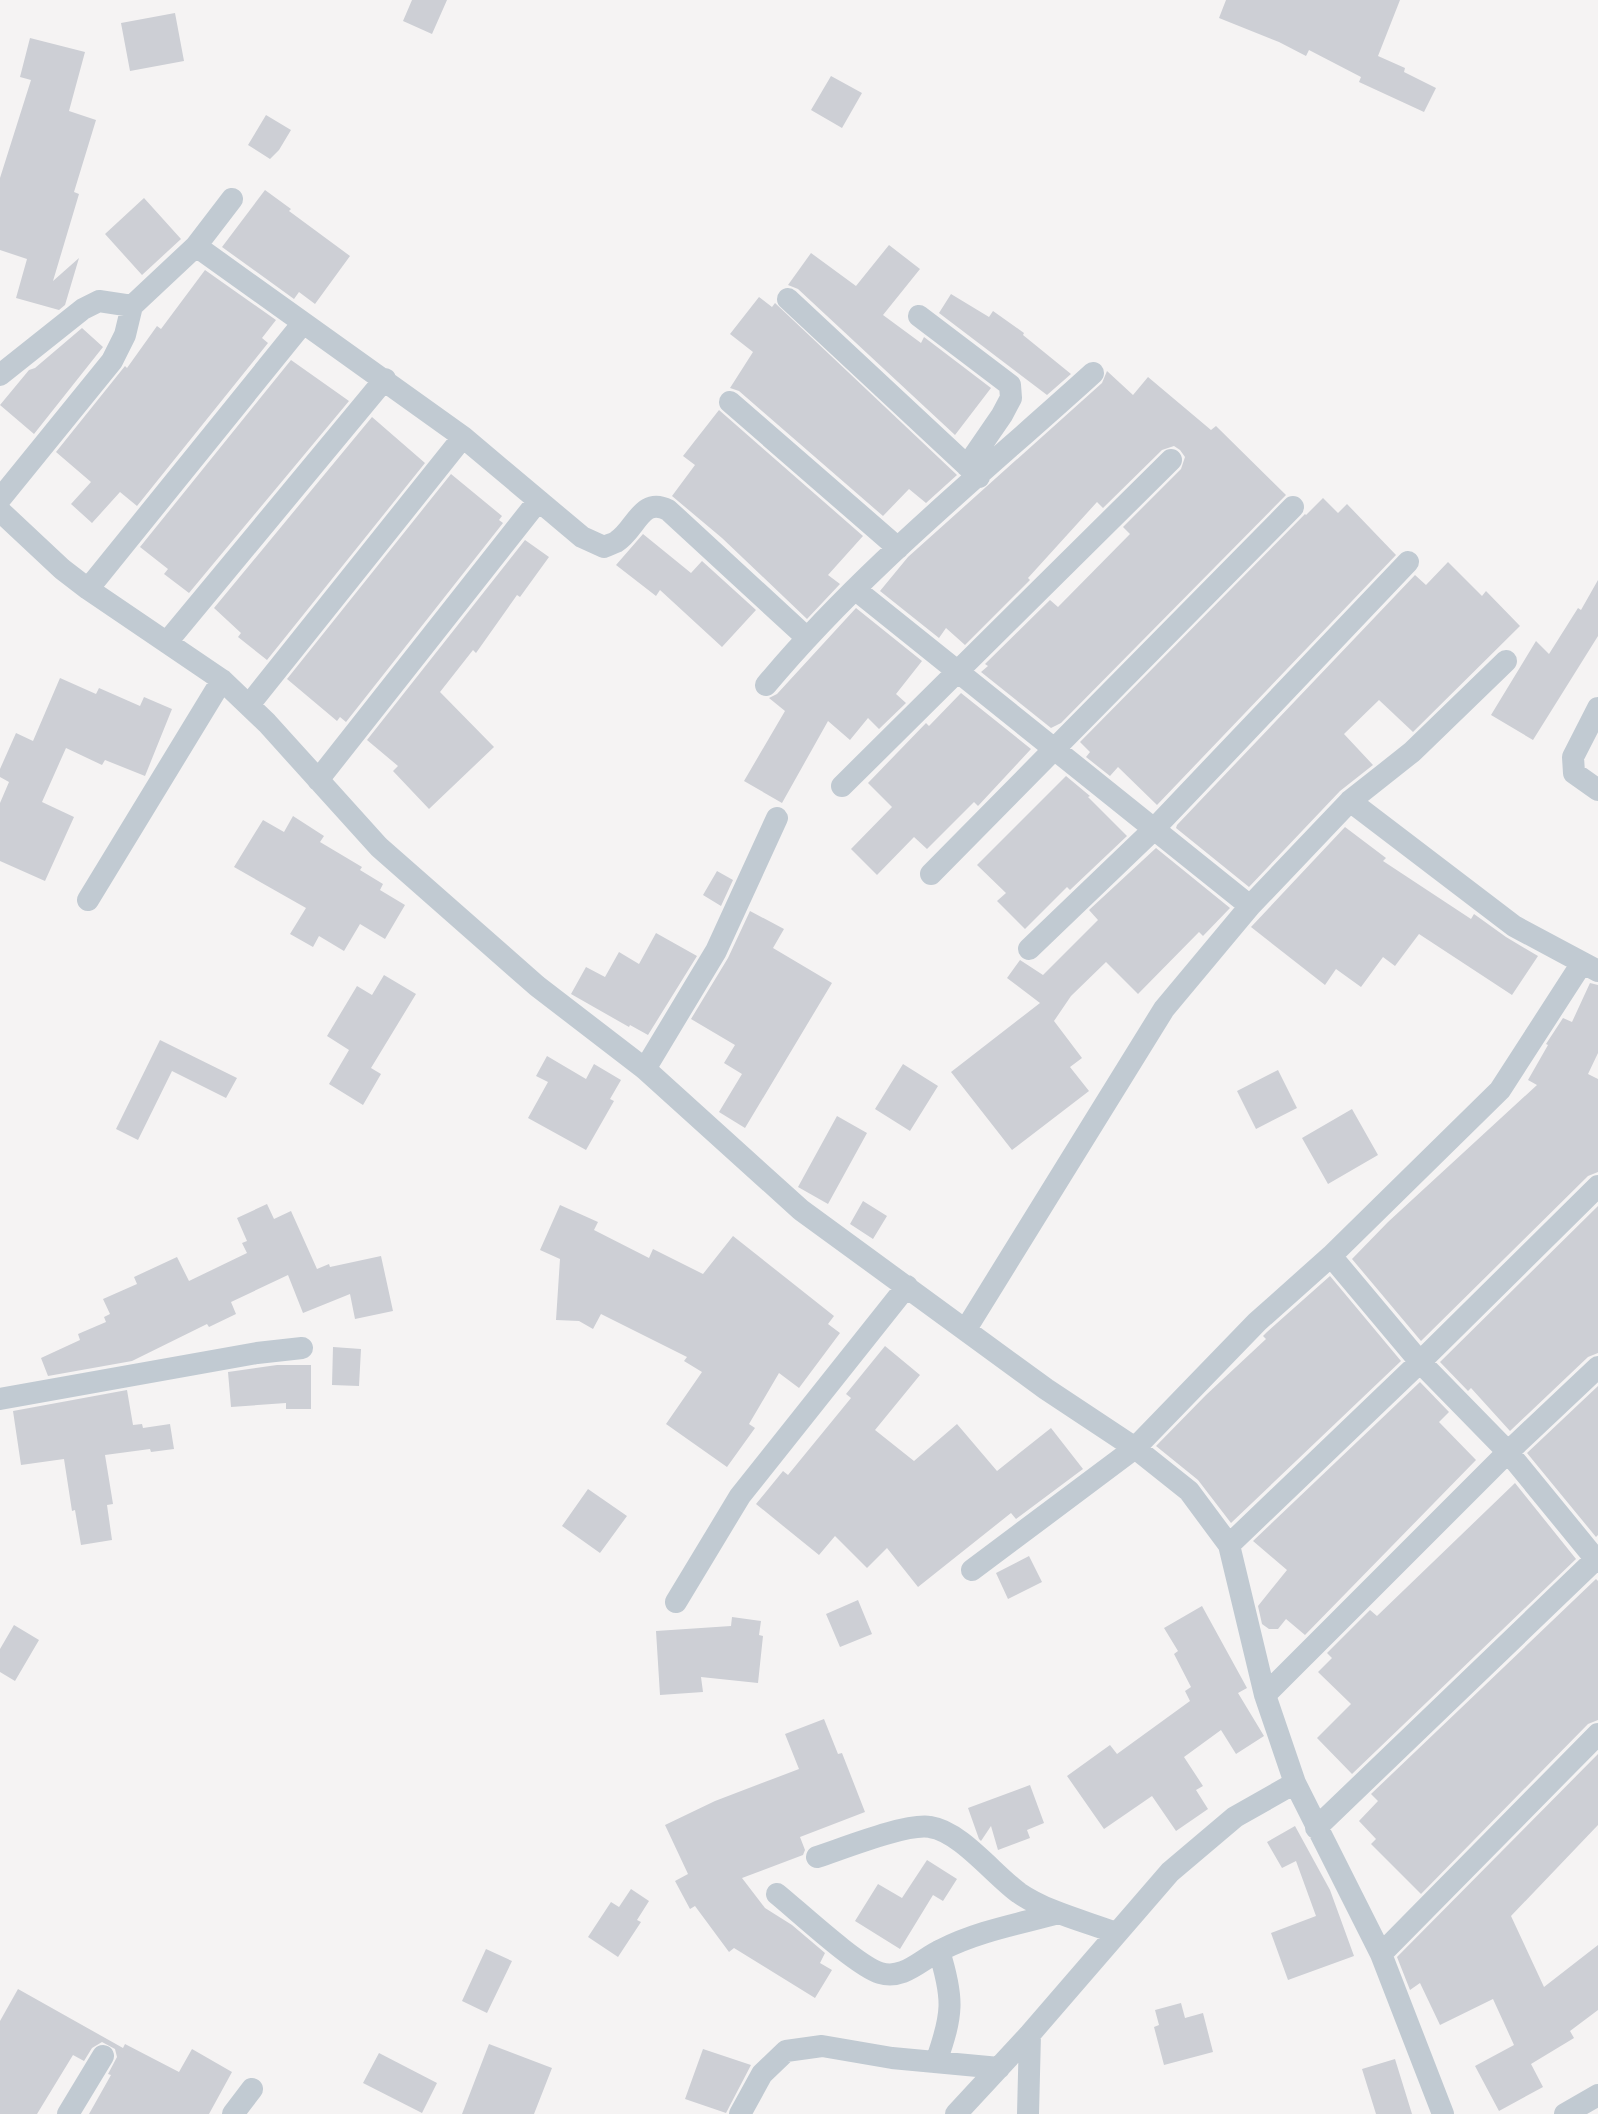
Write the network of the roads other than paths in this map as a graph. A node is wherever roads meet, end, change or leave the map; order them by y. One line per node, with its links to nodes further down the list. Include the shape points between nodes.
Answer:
1 (232, 199): 2 (street)
2 (196, 246): 4 (street); 6 (street)
3 (788, 299): 13 (street)
4 (132, 306): 8 (street, via 99,301 83,309); 14 (street, via 112,361)
5 (919, 316): 13 (street, via 1010,385 1011,398)
6 (303, 323): 9 (street); 20 (street)
7 (1093, 373): 13 (street)
8 (0, 375)
9 (385, 379): 11 (street); 23 (street)
10 (730, 402): 18 (street)
11 (463, 437): 15 (street); 28 (street)
12 (1171, 460): 25 (street)
13 (973, 472): 18 (street)
14 (0, 499)
15 (538, 501): 22 (street, via 582,537 604,547 618,541 648,507 668,510); 31 (street)
16 (1293, 507): 30 (street)
17 (0, 511): 20 (street)
18 (898, 548): 21 (street)
19 (1408, 562): 36 (street)
20 (88, 589): 23 (street)
21 (856, 590): 22 (street); 25 (street)
22 (806, 637): 27 (street)
23 (167, 642): 26 (street)
24 (1506, 661): 34 (street, via 1412,752)
25 (956, 671): 30 (street); 32 (street)
26 (222, 680): 28 (street); 38 (street)
27 (766, 685)
28 (249, 705): 31 (street)
29 (1598, 708): 33 (street, via 1573,757 1574,773)
30 (1055, 751): 36 (street); 37 (street)
31 (318, 780): 42 (street, via 379,847 474,932)
32 (842, 786)
33 (1598, 790)
34 (1350, 801): 39 (street); 41 (street, via 1514,926)
35 (777, 818): 42 (street, via 716,951)
36 (1152, 831): 39 (street); 40 (street)
37 (931, 874)
38 (88, 900)
39 (1250, 906): 46 (street, via 1164,1009)
40 (1029, 949)
41 (1590, 967): 44 (street, via 1500,1090)
42 (645, 1069): 45 (street, via 801,1210)
43 (1598, 1186): 48 (street)
44 (1331, 1256): 48 (street); 51 (street, via 1257,1322)
45 (907, 1286): 46 (street); 56 (street, via 740,1496)
46 (966, 1329): 51 (street)
47 (302, 1348): 50 (street)
48 (1420, 1362): 52 (street); 53 (street)
49 (1598, 1367): 52 (street)
50 (0, 1399)
51 (1135, 1448): 53 (street, via 1189,1491); 55 (street)
52 (1508, 1452): 54 (street); 57 (street)
53 (1229, 1545): 57 (street)
54 (1597, 1560): 60 (street)
55 (972, 1570)
56 (676, 1602)
57 (1265, 1695): 59 (street)
58 (1598, 1734): 66 (street)
59 (1295, 1783): 60 (street); 64 (street, via 1235,1817 1170,1872)
60 (1316, 1828): 66 (street)
61 (817, 1857): 63 (street, via 930,1827 953,1837 1020,1894)
62 (777, 1894): 65 (street, via 878,1973 899,1975)
63 (1059, 1913): 64 (street); 65 (street, via 972,1935)
64 (1116, 1933): 67 (street)
65 (939, 1951): 69 (street, via 951,2005)
66 (1381, 1954): 78 (street)
67 (1030, 2034): 70 (street); 77 (street)
68 (103, 2056): 73 (street)
69 (936, 2062): 70 (street); 75 (street, via 822,2046 786,2051 762,2074)
70 (999, 2068): 76 (street)
71 (252, 2089): 74 (street)
72 (1598, 2095): 79 (street)
73 (68, 2114)
74 (233, 2114)
75 (740, 2114)
76 (956, 2114)
77 (1028, 2114)
78 (1443, 2114)
79 (1565, 2114)

